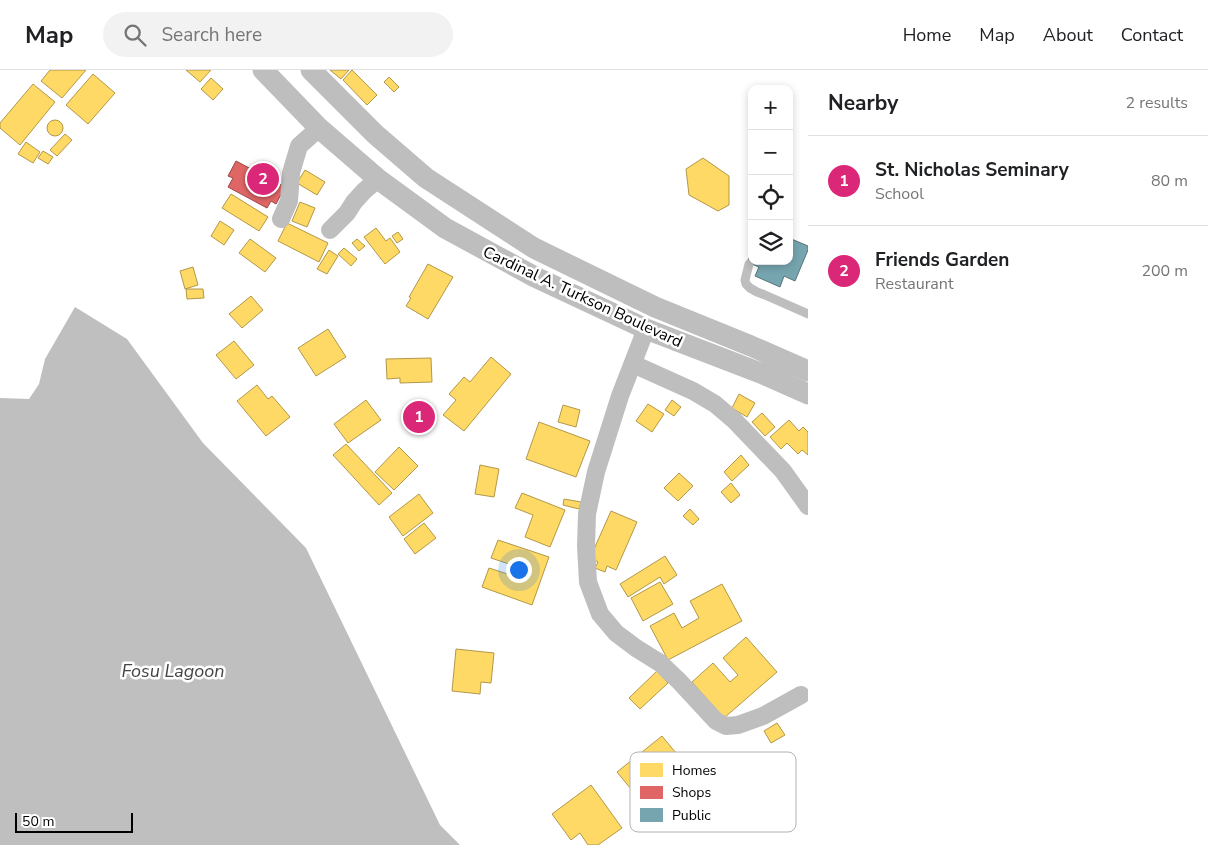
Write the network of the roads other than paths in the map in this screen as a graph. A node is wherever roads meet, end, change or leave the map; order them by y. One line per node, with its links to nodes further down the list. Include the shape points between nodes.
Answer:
1 (311, 70): 11 (street, Cardinal A. Turkson Boulevard, via 375,134 426,178 534,248 655,307)
2 (268, 72): 3 (street, Cardinal A. Turkson Boulevard)
3 (319, 128): 4 (street, Cardinal A. Turkson Boulevard); 5 (street, via 299,146 290,173 289,201)
4 (378, 179): 6 (street); 9 (street, Cardinal A. Turkson Boulevard, via 454,232 535,277)
5 (281, 219)
6 (330, 230)
7 (749, 265): 8 (lane, via 745,280 750,288)
8 (808, 314)
9 (646, 329): 10 (street); 12 (street, Cardinal A. Turkson Boulevard)
10 (633, 364): 13 (street, via 715,404 783,471); 14 (street, via 596,472 587,514 588,582 600,614 616,633 660,663 716,721 726,726 738,726)
11 (808, 371)
12 (808, 394)
13 (808, 506)
14 (801, 696)

